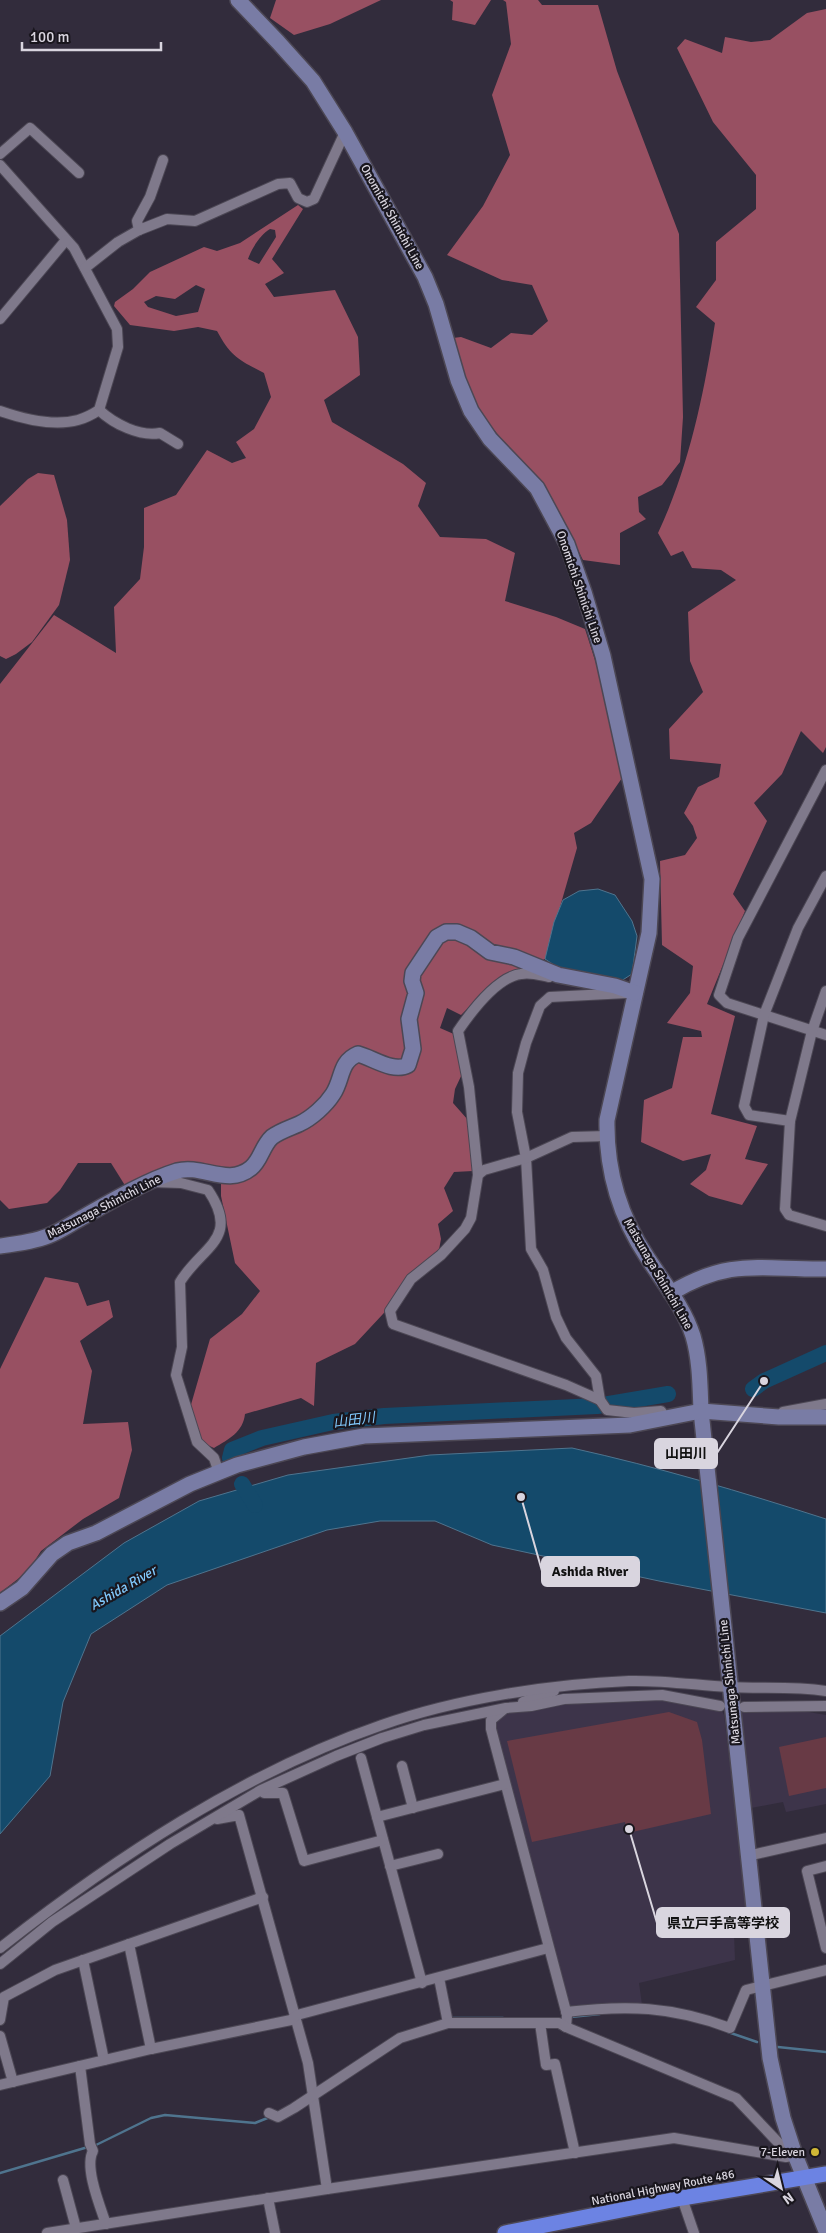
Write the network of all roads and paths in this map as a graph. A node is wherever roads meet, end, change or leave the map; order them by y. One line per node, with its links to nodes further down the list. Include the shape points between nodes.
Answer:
1 (238, 0): 2 (main road, Onomichi Shinichi Line, via 312,81)
2 (345, 132): 7 (street, via 314,199 307,202 298,198 290,182 278,184 195,221 167,219); 18 (main road, Onomichi Shinichi Line, via 425,277 471,411 490,439 537,488 567,544 584,592 603,656 652,879 649,933)
3 (0, 154): 6 (street, via 30,128)
4 (163, 160): 7 (street, via 150,197 137,221)
5 (0, 165): 8 (street)
6 (78, 173)
7 (139, 230): 9 (street)
8 (66, 240): 9 (street); 10 (street)
9 (85, 268): 11 (street, via 117,329 118,347)
10 (0, 319)
11 (99, 410): 12 (street, via 78,420 61,423 21,418); 13 (street, via 113,422 152,435 160,433)
12 (0, 411)
13 (178, 444)
14 (825, 773): 19 (street, via 738,938 719,995 727,1003)
15 (826, 876): 19 (street, via 798,928)
16 (558, 975): 18 (main road, Matsunaga Shinichi Line); 25 (street, via 550,978 532,973 507,978 474,1009 458,1031); 26 (main road, Matsunaga Shinichi Line, via 514,957 490,952 457,932 446,932 437,937 413,973 416,994 409,1019 413,1049 408,1065 394,1068 358,1054 349,1058 342,1067 333,1095 317,1112 271,1138 250,1170 227,1177 179,1170)
17 (826, 991): 20 (street)
18 (635, 993): 23 (main road, Matsunaga Shinichi Line, via 607,1120); 24 (street, via 561,995 550,997 540,1006 518,1073 517,1112)
19 (764, 1015): 20 (street); 22 (street, via 744,1106 749,1115)
20 (812, 1031): 21 (street); 22 (street)
21 (826, 1036)
22 (790, 1121): 27 (street, via 785,1209 789,1215)
23 (607, 1136): 24 (street, via 572,1137); 30 (main road, Matsunaga Shinichi Line, via 610,1168 624,1215 645,1255)
24 (526, 1158): 25 (street, via 484,1170); 31 (street, via 531,1249 542,1270 566,1338 596,1376)
25 (478, 1175): 31 (street, via 471,1218 465,1229 441,1255 411,1279 390,1311 393,1324)
26 (152, 1182): 28 (main road, Matsunaga Shinichi Line, via 48,1236); 37 (street, via 208,1190 222,1219 214,1244 180,1282 182,1347 176,1375 197,1442 214,1458)
27 (826, 1226)
28 (0, 1246)
29 (826, 1269): 30 (main road, via 725,1269)
30 (671, 1293): 36 (main road, Matsunaga Shinichi Line, via 693,1335)
31 (600, 1400): 35 (street, via 608,1410 634,1413 661,1411)
32 (826, 1404): 33 (street, via 782,1412)
33 (779, 1417): 34 (main road); 36 (main road)
34 (826, 1417)
35 (665, 1418): 36 (main road); 37 (main road, via 630,1424 364,1436 304,1447)
36 (702, 1419): 39 (main road, Matsunaga Shinichi Line)
37 (219, 1473): 38 (main road, via 190,1484 96,1533 68,1543 52,1554 22,1588)
38 (0, 1603)
39 (730, 1682): 40 (street, via 631,1680); 41 (street); 56 (main road, Matsunaga Shinichi Line)
40 (554, 1687): 45 (street, via 554,1692); 61 (street, via 466,1702 383,1724 319,1750 236,1790 148,1842)
41 (826, 1691)
42 (720, 1706): 45 (street, via 646,1695 564,1700)
43 (826, 1706): 44 (street)
44 (744, 1707)
45 (506, 1708): 48 (street, via 490,1720); 49 (street, via 424,1725 382,1738)
46 (361, 1758): 51 (street)
47 (402, 1766): 50 (street)
48 (505, 1784): 50 (street); 62 (street)
49 (261, 1790): 52 (street); 54 (street, via 264,1793 283,1793 304,1861)
50 (413, 1808): 51 (street)
51 (377, 1817): 54 (street)
52 (211, 1821): 59 (street, via 239,1815); 65 (street, via 170,1844 52,1922)
53 (826, 1838): 56 (street)
54 (383, 1840): 57 (street)
55 (438, 1854): 57 (street)
56 (747, 1856): 69 (main road, Matsunaga Shinichi Line)
57 (390, 1866): 68 (street)
58 (826, 1866): 63 (street, via 807,1871)
59 (263, 1897): 60 (street); 70 (street)
60 (129, 1944): 64 (street); 76 (street)
61 (0, 1948)
62 (548, 1948): 67 (street); 72 (street)
63 (826, 1948)
64 (83, 1960): 73 (street, via 55,1970 4,1997); 77 (street)
65 (0, 1964)
66 (826, 1970): 69 (street)
67 (439, 1978): 68 (street); 71 (street)
68 (422, 1982): 70 (street)
69 (761, 1986): 72 (street, via 746,1990 730,2028 670,2010 623,2007); 84 (main road, Matsunaga Shinichi Line, via 770,2058)
70 (294, 2017): 76 (street); 81 (street, via 308,2063)
71 (447, 2019): 74 (street); 81 (street, via 400,2038)
72 (567, 2019): 74 (street, via 559,2024); 84 (street, via 736,2098)
73 (0, 2020)
74 (540, 2023): 83 (street, via 546,2064 555,2064)
75 (0, 2036): 79 (street)
76 (151, 2049): 77 (street)
77 (104, 2060): 78 (street)
78 (80, 2066): 79 (street); 91 (street, via 95,2190)
79 (13, 2082): 80 (street)
80 (0, 2085)
81 (311, 2092): 82 (street); 88 (street)
82 (273, 2115)
83 (575, 2153): 84 (street, via 674,2138); 88 (street)
84 (793, 2156): 86 (main road, Matsunaga Shinichi Line)
85 (826, 2174): 86 (highway, National Highway Route 486)
86 (804, 2178): 90 (highway, National Highway Route 486); 93 (main road, Matsunaga Shinichi Line)
87 (63, 2180): 92 (street)
88 (327, 2189): 89 (street)
89 (268, 2198): 91 (street); 95 (street)
90 (682, 2198): 96 (highway, National Highway Route 486); 97 (street)
91 (106, 2224): 92 (street)
92 (76, 2228): 94 (street)
93 (826, 2231)
94 (47, 2233)
95 (275, 2233)
96 (505, 2233)
97 (694, 2233)

